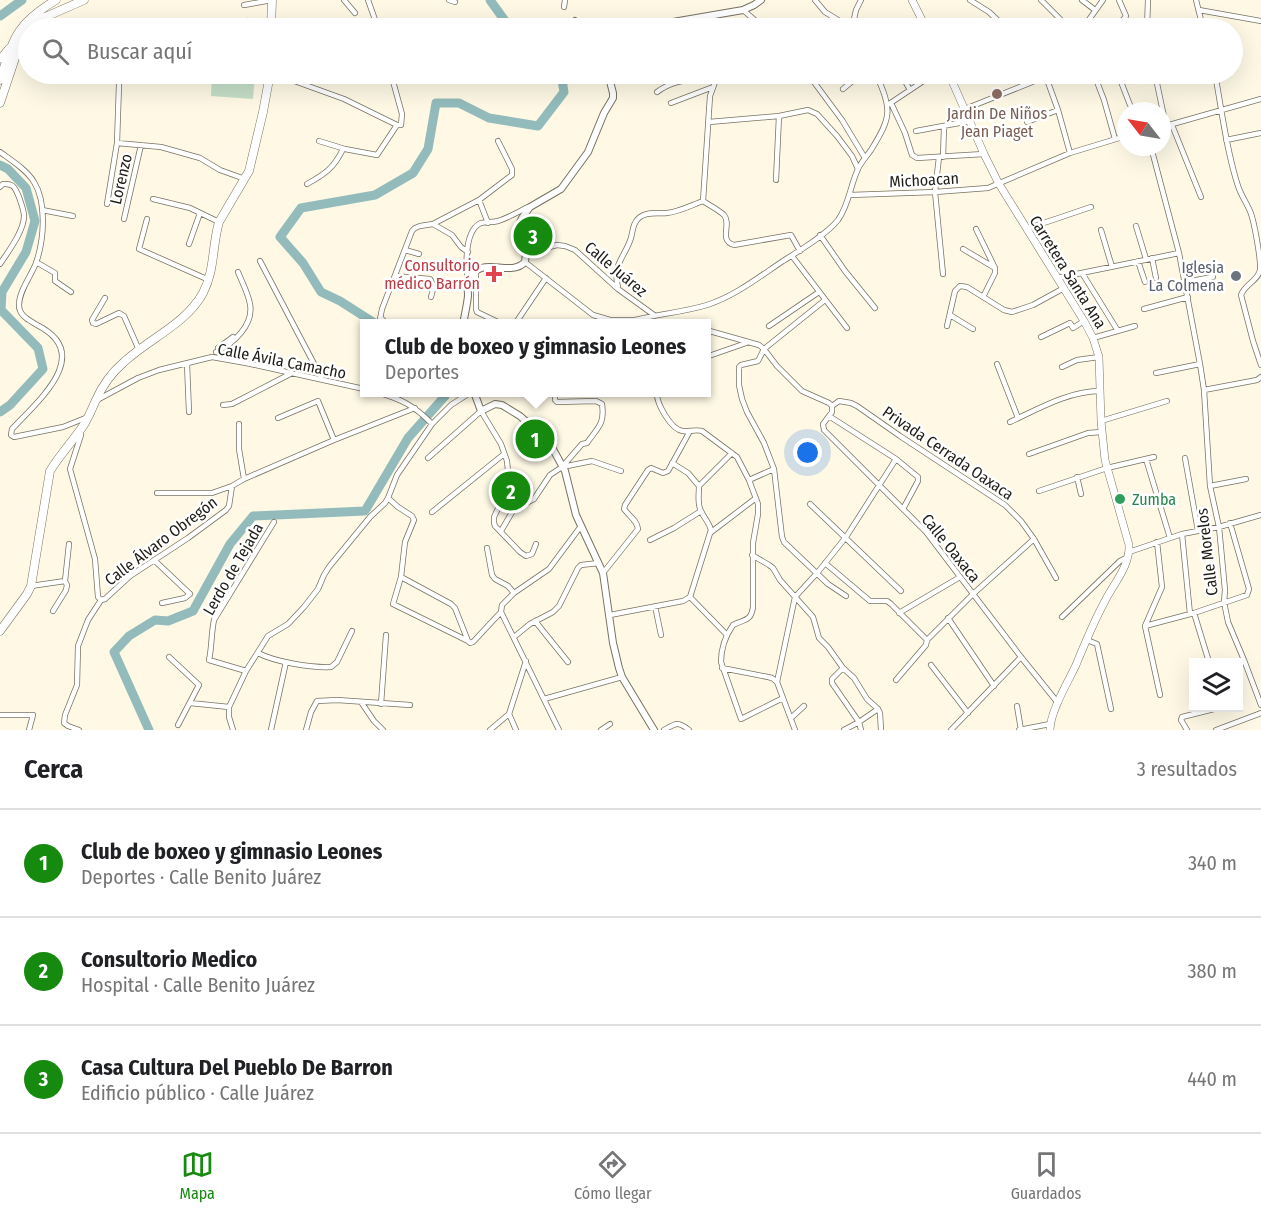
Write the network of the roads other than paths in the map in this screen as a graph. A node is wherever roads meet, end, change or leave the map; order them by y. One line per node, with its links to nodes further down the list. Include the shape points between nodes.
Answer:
1 (56, 0): 24 (main road)
2 (84, 0): 25 (main road)
3 (272, 0): 18 (street); 26 (main road)
4 (344, 0): 23 (street)
5 (368, 0): 27 (street)
6 (565, 0): 19 (street)
7 (760, 0): 20 (street)
8 (815, 0): 30 (street)
9 (861, 0): 31 (street)
10 (912, 0): 32 (main road)
11 (970, 0): 33 (street)
12 (1041, 0): 34 (street)
13 (1082, 0): 21 (street)
14 (1103, 0): 21 (street)
15 (1119, 0): 36 (street)
16 (1148, 0): 37 (street)
17 (1196, 0): 22 (street)
18 (244, 5)
19 (564, 7)
20 (743, 10): 28 (street); 29 (street)
21 (1095, 10): 35 (street)
22 (1199, 10): 38 (street); 39 (street)
23 (355, 13)
24 (29, 18)
25 (44, 18)
26 (271, 18)
27 (374, 18)
28 (696, 18)
29 (752, 18)
30 (835, 18)
31 (854, 18)
32 (921, 18)
33 (995, 18)
34 (1059, 18)
35 (1090, 18)
36 (1125, 18)
37 (1147, 18)
38 (1201, 18)
39 (1261, 21)
40 (18, 33): 41 (main road)
41 (11, 46): 43 (main road); 44 (main road)
42 (18, 49): 72 (main road)
43 (0, 59)
44 (0, 80)
45 (119, 84): 90 (street)
46 (268, 84): 100 (main road)
47 (303, 84): 82 (street)
48 (394, 84): 82 (street, via 402,114)
49 (611, 84): 112 (street, via 613,98 588,152 561,189)
50 (671, 84): 67 (street)
51 (714, 84): 64 (street)
52 (815, 84): 98 (street)
53 (849, 84): 65 (street)
54 (880, 84): 73 (street)
55 (907, 84): 66 (street)
56 (919, 84): 66 (street)
57 (954, 84): 74 (main road, Carretera Santa Ana)
58 (1024, 84): 74 (street)
59 (1050, 84): 75 (street)
60 (1098, 84): 86 (street)
61 (1123, 84): 69 (street)
62 (1157, 84): 70 (street)
63 (1217, 84): 76 (street)
64 (713, 87): 71 (street); 78 (street)
65 (843, 89)
66 (910, 90): 73 (street)
67 (657, 92)
68 (1261, 99): 76 (street)
69 (1129, 102)
70 (1160, 102)
71 (670, 103)
72 (0, 104)
73 (889, 105): 97 (street, via 912,155); 98 (street, via 883,131)
74 (965, 109): 79 (main road, Carretera Santa Ana)
75 (1058, 110): 80 (street); 94 (street)
76 (1222, 110): 81 (street); 87 (street)
77 (779, 116): 78 (street); 99 (street, via 802,110 817,114 843,143); 101 (street)
78 (709, 122): 110 (street)
79 (970, 122): 83 (street); 95 (main road, Carretera Santa Ana)
80 (1028, 122)
81 (1172, 124): 107 (street)
82 (399, 125): 92 (street, via 377,154)
83 (944, 127): 84 (street); 97 (street)
84 (916, 131)
85 (1261, 133): 87 (street)
86 (1115, 139): 94 (street, Michoacan)
87 (1226, 140): 146 (street, via 1238,186 1251,213)
88 (319, 141): 92 (street)
89 (498, 141): 109 (street, via 512,175)
90 (117, 142): 91 (street); 111 (street)
91 (141, 145): 100 (street, via 200,158); 117 (street, Lorenzo)
92 (343, 149): 102 (street, via 328,171)
93 (0, 152): 114 (street, via 34,182)
94 (1070, 153): 103 (street, Michoacan)
95 (984, 154): 97 (street); 103 (main road, Carretera Santa Ana)
96 (1153, 156): 133 (street, Calle Morelos)
97 (941, 157): 105 (street)
98 (865, 158): 99 (street)
99 (858, 169): 106 (street)
100 (245, 179): 119 (main road)
101 (776, 180)
102 (307, 184)
103 (999, 184): 105 (street, Michoacan); 124 (main road, Carretera Santa Ana)
104 (0, 187): 137 (street, via 15,186 24,218)
105 (935, 192): 106 (street, Michoacan); 150 (street)
106 (850, 195): 126 (street, via 836,222)
107 (1201, 197)
108 (153, 200): 115 (street)
109 (478, 201): 120 (street); 121 (street)
110 (703, 201): 131 (street, via 724,215 730,245 791,235); 162 (street, via 669,213 638,218 620,260)
111 (107, 204)
112 (530, 207): 120 (street); 135 (street, via 516,233)
113 (1091, 207): 124 (street)
114 (42, 210): 116 (street); 141 (street, via 42,240)
115 (200, 213): 119 (street); 127 (street)
116 (73, 216)
117 (124, 219)
118 (147, 219): 156 (street, via 139,249)
119 (219, 222): 156 (main road)
120 (488, 223): 132 (street, via 483,222 472,231)
121 (433, 224): 129 (street, via 411,231); 132 (street, via 452,235)
122 (1136, 226): 138 (street)
123 (976, 229): 145 (street)
124 (1026, 229): 154 (main road, Carretera Santa Ana)
125 (1101, 230): 144 (street)
126 (820, 235): 131 (street); 170 (street)
127 (189, 244)
128 (963, 249): 145 (street)
129 (405, 250): 134 (street); 151 (street)
130 (0, 251): 137 (street)
131 (800, 251): 136 (street)
132 (468, 252): 159 (street)
133 (1179, 253): 138 (street); 158 (street, Calle Morelos)
134 (418, 254)
135 (525, 254): 142 (street); 162 (street, Calle Juárez, via 557,245 570,248)
136 (792, 255): 164 (street); 172 (street, via 717,301)
137 (4, 258): 143 (street)
138 (1149, 259): 140 (street); 155 (street)
139 (260, 261): 204 (street)
140 (1138, 261): 144 (street); 157 (street)
141 (36, 262): 163 (street, via 55,273 55,281); 221 (street, via 22,292 20,310 24,317 54,336 60,345 61,368 11,435 63,427)
142 (525, 262): 147 (street, via 519,267); 153 (street)
143 (0, 264)
144 (1112, 267): 149 (street)
145 (995, 268): 166 (street)
146 (1261, 268): 199 (street, via 1241,295)
147 (476, 270): 159 (street); 176 (street, via 476,309)
148 (238, 272): 193 (street, via 250,305 249,317 243,331)
149 (1082, 273): 154 (street); 187 (street)
150 (942, 274)
151 (395, 276): 160 (street, via 430,279); 174 (street)
152 (1213, 277): 158 (street)
153 (546, 278): 177 (street); 178 (street, via 593,315)
154 (1057, 278): 161 (main road, Carretera Santa Ana)
155 (1156, 278)
156 (209, 280): 192 (main road, via 192,308)
157 (1145, 282)
158 (1185, 282): 167 (street, Calle Morelos)
159 (468, 283): 160 (street); 175 (street)
160 (434, 286): 165 (street)
161 (1064, 288): 166 (street, via 1012,312); 180 (main road, Carretera Santa Ana)
162 (618, 289): 172 (street, Calle Juárez)
163 (71, 292)
164 (819, 292): 169 (street); 181 (street)
165 (431, 297)
166 (983, 297): 173 (street, via 960,286 955,291)
167 (1188, 297): 171 (street); 198 (street, Calle Morelos)
168 (105, 298): 192 (street, via 93,323 119,313)
169 (825, 300): 184 (street); 191 (street)
170 (875, 308)
171 (1144, 309)
172 (654, 315): 179 (street)
173 (950, 315): 182 (street); 185 (street)
174 (380, 319)
175 (464, 319)
176 (492, 319)
177 (518, 319)
178 (607, 319)
179 (639, 319)
180 (1084, 321): 188 (street, via 1073,328 1070,323); 189 (main road, Carretera Santa Ana)
181 (768, 326)
182 (947, 326)
183 (1136, 326): 187 (street)
184 (848, 328)
185 (973, 329)
186 (711, 331): 190 (street)
187 (1118, 331): 189 (street)
188 (1041, 337)
189 (1094, 338): 195 (main road, Carretera Santa Ana)
190 (749, 342): 191 (street); 194 (street)
191 (764, 349): 216 (street, via 802,392); 243 (street, via 758,361 741,365 739,385)
192 (139, 350): 213 (main road, via 109,377)
193 (214, 355): 196 (street, Calle Ávila Camacho); 201 (street, Calle Ávila Camacho)
194 (711, 355)
195 (1099, 357): 200 (street); 207 (main road, Carretera Santa Ana)
196 (187, 364): 213 (street, Calle Ávila Camacho, via 138,378); 219 (street)
197 (997, 364): 223 (street)
198 (1200, 364): 202 (street); 206 (street, Calle Morelos)
199 (1261, 365)
200 (1062, 367)
201 (292, 373): 204 (street, Calle Ávila Camacho); 215 (street)
202 (1156, 373)
203 (1261, 377): 206 (street)
204 (322, 379): 205 (street, Calle Ávila Camacho)
205 (360, 388)
206 (1204, 390): 252 (street, Calle Morelos)
207 (1100, 391): 223 (street, via 1083,392); 224 (main road, Carretera Santa Ana)
208 (393, 397): 217 (street)
209 (465, 397): 227 (street)
210 (474, 397): 218 (street)
211 (555, 397): 241 (street, via 557,402 596,401 603,407 603,422)
212 (657, 397): 228 (street, via 672,424 678,430)
213 (95, 401): 221 (main road)
214 (1167, 401): 224 (street)
215 (223, 405)
216 (832, 406): 220 (street, Calle Oaxaca); 273 (street, Privada Cerrada Oaxaca, via 839,401 857,406 1005,505)
217 (415, 408): 227 (street); 231 (street, Calle Álvaro Obregón)
218 (481, 411): 233 (street); 236 (street); 241 (street, via 500,404 516,413 549,442)
219 (189, 412)
220 (829, 416): 238 (street); 249 (street, Calle Oaxaca, via 824,430)
221 (88, 417): 229 (main road)
222 (278, 418): 231 (street, via 318,401)
223 (1018, 418): 225 (street)
224 (1101, 421): 230 (main road, Carretera Santa Ana)
225 (1010, 422)
226 (239, 424): 246 (street)
227 (432, 424): 256 (street, via 397,475)
228 (690, 431): 232 (street, via 702,431); 240 (street)
229 (78, 432): 290 (main road, via 50,471); 297 (street, Calle Álvaro Obregón, via 81,435 70,469 95,559)
230 (1102, 432): 234 (street); 242 (main road, Carretera Santa Ana)
231 (333, 440): 246 (street, Calle Álvaro Obregón)
232 (732, 453): 248 (street); 251 (street)
233 (504, 454): 261 (street); 267 (street, via 508,480 494,517 495,526)
234 (1029, 454)
235 (1154, 457): 239 (street)
236 (428, 458)
237 (1185, 458): 268 (street)
238 (896, 459): 249 (street); 259 (street, via 919,478)
239 (1146, 459): 242 (street); 272 (street)
240 (672, 463): 251 (street); 285 (street, via 666,472 648,470 625,505 638,530)
241 (562, 467): 244 (street, via 591,461); 265 (street); 267 (street, via 534,499 514,509)
242 (1107, 468): 245 (street); 279 (main road, Carretera Santa Ana)
243 (774, 470): 248 (street); 284 (street, via 784,542)
244 (621, 471)
245 (1077, 477): 253 (street); 255 (street)
246 (244, 479): 250 (street, Calle Álvaro Obregón)
247 (1246, 479): 252 (street)
248 (749, 480): 257 (street)
249 (880, 485): 259 (street, Calle Oaxaca); 271 (street)
250 (232, 486): 254 (street, via 212,493); 281 (street, Calle Álvaro Obregón, via 226,510)
251 (699, 486): 260 (street)
252 (1210, 486): 266 (street, Calle Morelos)
253 (1039, 491)
254 (157, 493)
255 (1081, 494)
256 (388, 498): 286 (street, via 414,519 405,542); 319 (street, via 329,567 304,607 288,624 268,636)
257 (756, 498): 269 (street); 280 (street)
258 (810, 504): 271 (street)
259 (903, 508): 287 (street, Calle Oaxaca)
260 (701, 511): 269 (street); 274 (street)
261 (432, 512)
262 (1261, 515): 264 (street)
263 (274, 522): 329 (street, Lerdo de Tejada, via 214,620 209,660)
264 (1230, 523): 266 (street); 298 (street, via 1249,593)
265 (581, 526): 282 (street); 292 (street, via 549,569)
266 (1219, 527): 268 (street); 298 (street, Calle Morelos)
267 (501, 531): 277 (street, via 526,556 532,554)
268 (1198, 531): 270 (street)
269 (710, 533): 295 (street)
270 (1182, 534): 272 (street); 304 (street)
271 (846, 537): 283 (street); 291 (street)
272 (1170, 538): 275 (street)
273 (1034, 539): 288 (street, Privada Cerrada Oaxaca); 293 (street)
274 (650, 540)
275 (1157, 543): 279 (street); 309 (street, via 1162,587)
276 (69, 544): 289 (street)
277 (536, 544)
278 (487, 548): 292 (street, via 492,575)
279 (1129, 554): 306 (street); 317 (main road)
280 (752, 555): 296 (street, via 769,565); 314 (street, via 752,613 745,621 733,625)
281 (154, 560): 297 (street, Calle Álvaro Obregón); 299 (street, via 190,594)
282 (599, 563): 285 (street); 308 (street, via 581,565 559,606)
283 (825, 563): 284 (street); 303 (street, via 870,601 887,601)
284 (818, 572): 294 (street); 296 (street)
285 (603, 573): 305 (street)
286 (401, 577): 318 (street, via 451,604); 318 (street, via 393,604)
287 (960, 577): 293 (street, Calle Oaxaca); 303 (street)
288 (1056, 578)
289 (65, 581): 290 (street); 301 (street, via 66,590)
290 (31, 586): 310 (main road)
291 (901, 591)
292 (514, 593): 302 (street, via 504,602)
293 (973, 594): 307 (street); 321 (street, Calle Oaxaca)
294 (846, 596)
295 (690, 597): 300 (street); 314 (street)
296 (795, 597): 328 (street, via 813,617 819,638); 332 (street)
297 (101, 600): 359 (street, via 78,646 77,684 65,715 64,723)
298 (1224, 602): 304 (street); 342 (street, Calle Morelos)
299 (162, 603)
300 (655, 606): 305 (street); 313 (street)
301 (53, 610)
302 (501, 612): 315 (street); 318 (street, via 474,642)
303 (899, 613): 316 (street)
304 (1192, 614): 309 (street); 322 (street)
305 (610, 615): 330 (street)
306 (1062, 617)
307 (948, 618): 316 (street); 333 (street)
308 (536, 621): 315 (street); 325 (street)
309 (1145, 626): 334 (street)
310 (0, 631)
311 (352, 631): 324 (street, via 332,668)
312 (386, 635): 340 (street)
313 (661, 635)
314 (728, 635): 327 (street, via 720,657)
315 (514, 637): 323 (street)
316 (927, 640): 331 (street)
317 (1087, 640): 339 (main road); 347 (street, via 1097,644)
318 (468, 641)
319 (258, 653): 324 (street); 329 (street)
320 (169, 657): 338 (street, via 199,686)
321 (1021, 657): 333 (street); 339 (street, Calle Oaxaca)
322 (1207, 658)
323 (526, 660): 336 (street); 351 (street)
324 (286, 662): 361 (street)
325 (568, 662)
326 (931, 665): 349 (street)
327 (722, 668): 332 (street, via 768,676); 335 (street, via 741,719)
328 (843, 668): 346 (street); 354 (street, via 831,681 832,685)
329 (246, 671): 345 (street)
330 (622, 677): 336 (street); 368 (street)
331 (896, 680)
332 (777, 682): 335 (street)
333 (994, 686): 349 (street)
334 (1160, 695)
335 (783, 698): 353 (street)
336 (544, 699): 366 (street)
337 (361, 702): 340 (street); 362 (street, via 317,701); 363 (street)
338 (190, 703): 345 (street); 356 (street)
339 (1058, 703): 357 (main road)
340 (381, 704): 341 (street)
341 (410, 705)
342 (1261, 705)
343 (804, 706): 353 (street)
344 (1017, 706): 376 (street)
345 (229, 707): 360 (street)
346 (878, 709): 354 (street); 374 (street)
347 (1112, 709)
348 (1202, 712): 377 (street, via 1182,717)
349 (968, 713): 375 (street)
350 (1261, 713): 378 (street)
351 (509, 714): 364 (street); 365 (street)
352 (0, 715): 358 (street, via 33,715)
353 (791, 718): 371 (street)
354 (859, 722): 372 (street); 373 (street)
355 (610, 724): 367 (street)
356 (178, 725)
357 (1050, 727): 376 (street)
358 (29, 730)
359 (79, 730)
360 (233, 730)
361 (271, 730)
362 (306, 730)
363 (383, 730)
364 (490, 730)
365 (516, 730)
366 (559, 730)
367 (601, 730)
368 (654, 730)
369 (664, 730): 370 (street, via 678,723)
370 (689, 730)
371 (795, 730)
372 (844, 730)
373 (861, 730)
374 (881, 730)
375 (951, 730)
376 (1020, 730)
377 (1186, 730)
378 (1216, 730)

